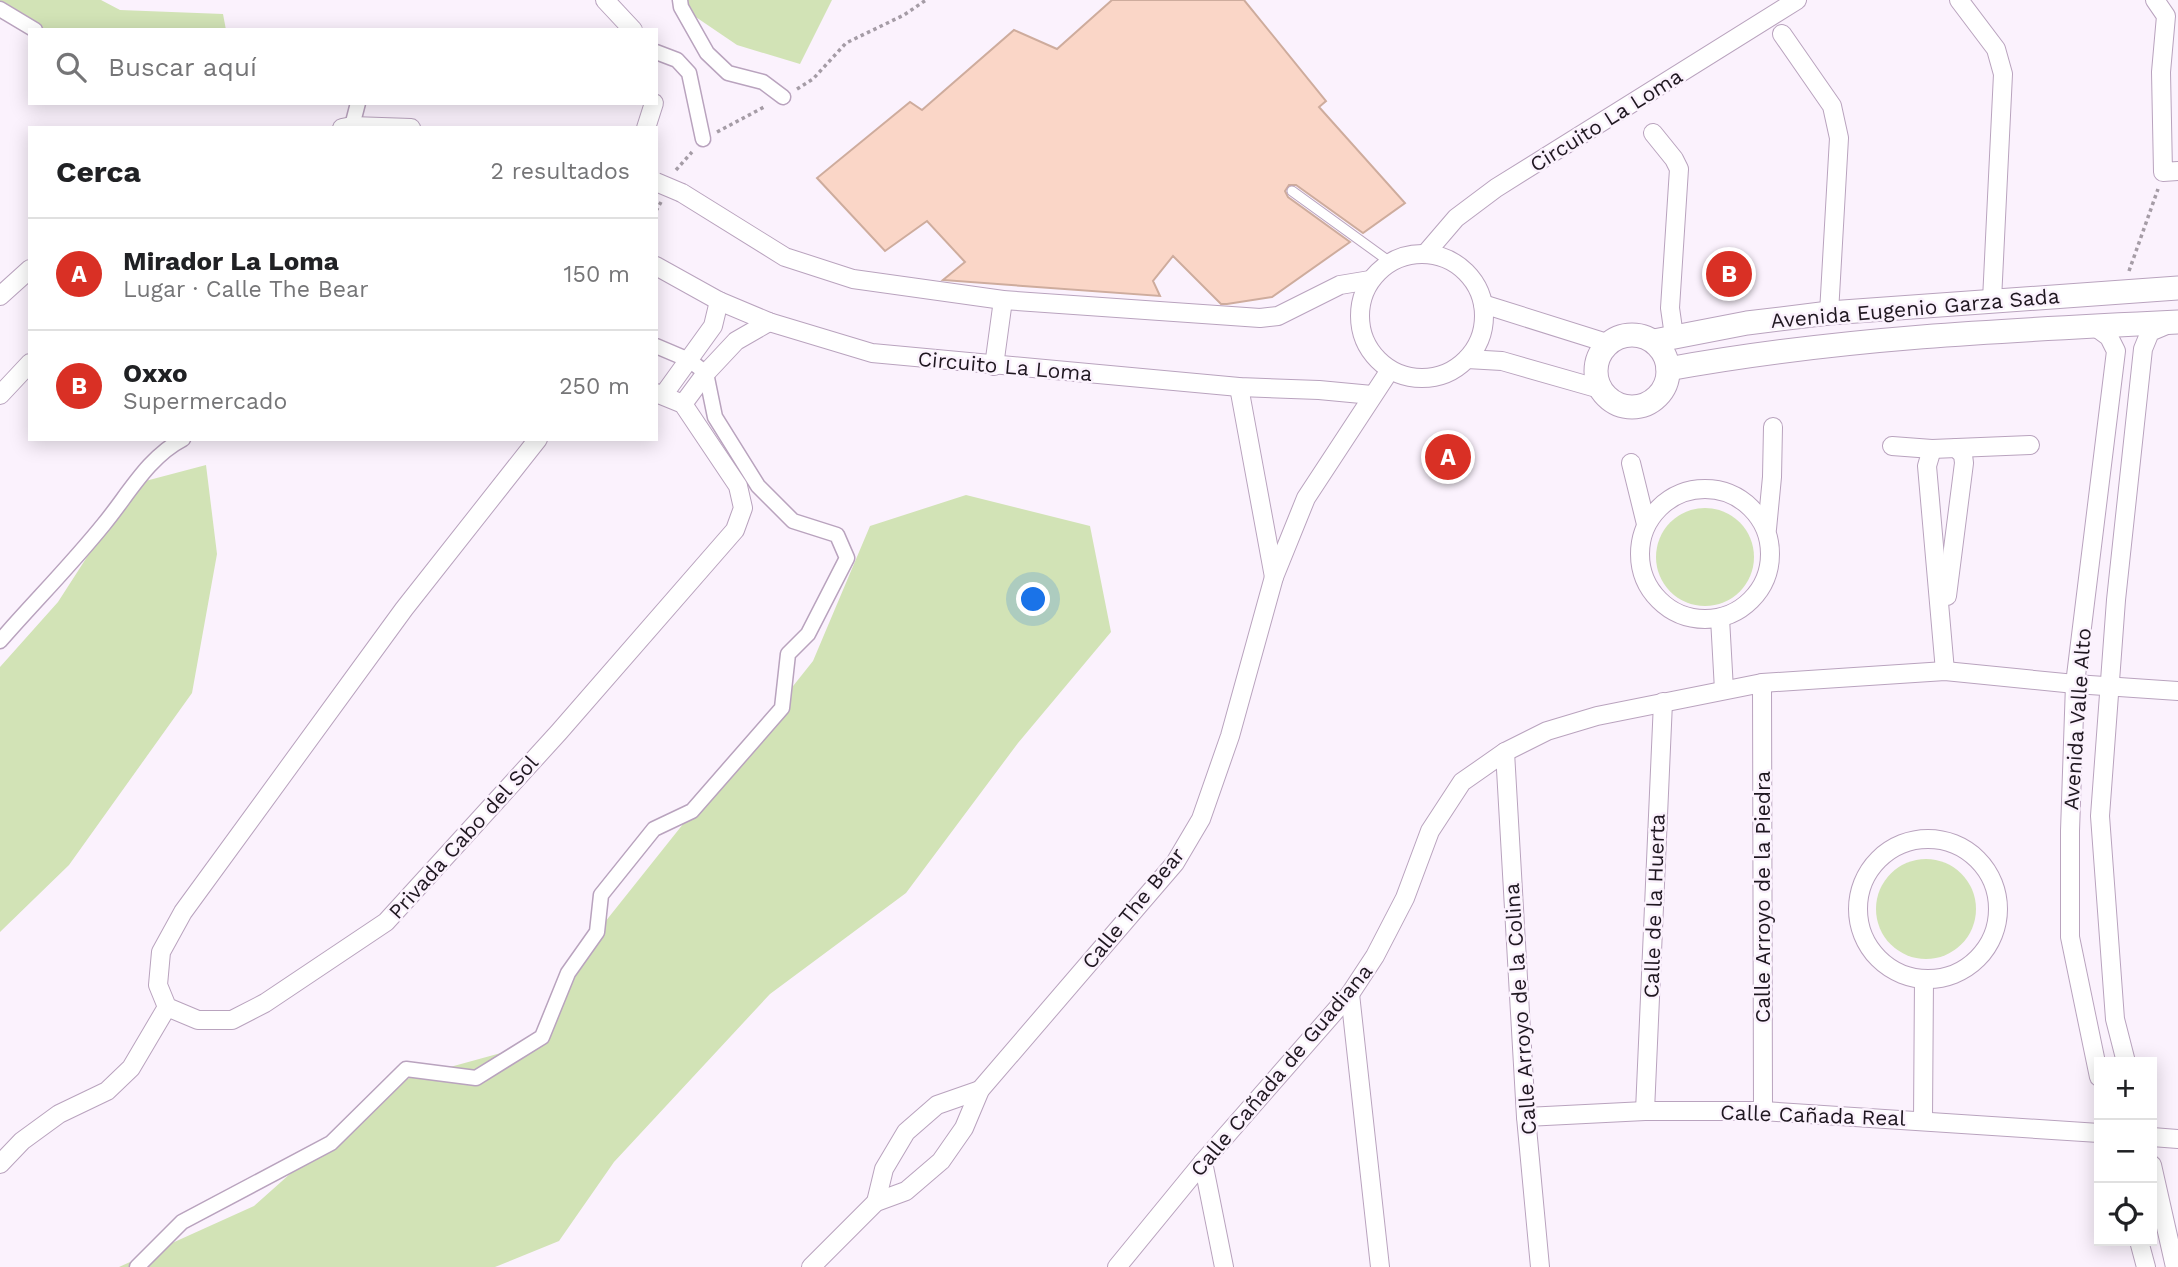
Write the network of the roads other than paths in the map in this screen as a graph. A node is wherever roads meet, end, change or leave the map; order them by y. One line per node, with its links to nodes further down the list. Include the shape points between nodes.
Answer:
1 (606, 0): 9 (street)
2 (680, 0): 12 (street)
3 (1797, 0): 25 (street, Circuito La Loma, via 1496,188 1456,218)
4 (1959, 0): 33 (street, via 1996,50 2003,74)
5 (2155, 0): 7 (street)
6 (0, 9): 8 (street)
7 (2172, 12): 14 (street)
8 (32, 28)
9 (631, 28)
10 (1782, 34): 37 (street, via 1832,106 1839,138)
11 (658, 53): 13 (street)
12 (707, 54): 13 (street); 15 (street, via 728,73 762,82)
13 (677, 60): 21 (street, via 689,73)
14 (2169, 72): 22 (street)
15 (783, 97)
16 (357, 105): 18 (street)
17 (653, 105): 19 (street)
18 (347, 126)
19 (647, 126)
20 (1653, 133): 41 (street, via 1679,169 1671,308)
21 (703, 139)
22 (2171, 171)
23 (658, 183): 32 (street, bridge, via 785,257 853,279)
24 (1293, 191): 26 (lane)
25 (1426, 253): 26 (street); 35 (street, via 1463,269)
26 (1390, 262): 29 (street)
27 (658, 267): 34 (street, Circuito La Loma)
28 (28, 271): 31 (street)
29 (1370, 280): 32 (street, via 1340,285 1278,316 1260,318); 50 (street, via 1360,304 1360,330 1371,353)
30 (2178, 288): 33 (street, Avenida Eugenio Garza Sada)
31 (0, 296)
32 (1003, 300): 48 (street)
33 (1992, 300): 36 (street, Avenida Eugenio Garza Sada)
34 (719, 301): 38 (street, Circuito La Loma); 46 (street, Privada Cabo del Sol, via 713,326)
35 (1483, 304): 43 (street); 45 (street, via 1482,333)
36 (1874, 310): 37 (street, Avenida Eugenio Garza Sada); 42 (street)
37 (1829, 313): 41 (street, Avenida Eugenio Garza Sada)
38 (769, 322): 48 (street, Circuito La Loma, via 872,354); 51 (street, via 736,341)
39 (2175, 322): 40 (street, Avenida Eugenio Garza Sada); 75 (street, Avenida Valle Alto, via 2150,332 2143,349)
40 (2094, 327): 42 (street, Avenida Eugenio Garza Sada); 74 (street, Avenida Valle Alto, via 2109,337 2116,351)
41 (1664, 339): 43 (street, via 1622,335); 49 (street)
42 (1876, 340): 49 (street, Avenida Eugenio Garza Sada)
43 (1608, 343): 53 (street, via 1596,365)
44 (658, 347): 46 (street)
45 (1467, 359): 50 (street, via 1431,378); 53 (street, via 1502,361)
46 (689, 360): 51 (street); 54 (street, Privada Cabo del Sol)
47 (28, 365): 55 (street)
48 (994, 366): 52 (street, Circuito La Loma)
49 (1668, 369): 53 (street, via 1666,384 1643,406 1626,407 1611,401)
50 (1390, 370): 56 (street, Calle The Bear)
51 (706, 373): 57 (street); 98 (street, via 715,417 758,486 793,521 837,535 847,558 808,634 788,654 782,708 692,811 654,829 601,895 597,932 568,973 542,1037 476,1078 406,1069 331,1143 182,1222)
52 (1239, 387): 56 (street, Circuito La Loma); 68 (street, Calle The Bear)
53 (1600, 389)
54 (660, 393): 57 (street, Privada Cabo del Sol)
55 (0, 395)
56 (1372, 395): 68 (street, Calle The Bear, via 1306,498)
57 (682, 404): 82 (street, Privada Cabo del Sol, via 737,486 743,508 734,530 676,600 386,922 232,1020 198,1020)
58 (1773, 427): 67 (street)
59 (179, 441): 71 (street, via 134,484)
60 (536, 441): 82 (street, via 404,609 183,912 160,952 158,985)
61 (2030, 445): 63 (street)
62 (1892, 446): 64 (street)
63 (1956, 448): 64 (street); 70 (street, via 1964,463)
64 (1932, 449): 70 (street, via 1927,466)
65 (1631, 463): 66 (street)
66 (1646, 524): 67 (street, via 1676,495 1718,489 1738,496 1755,510); 69 (street, via 1640,566 1648,586 1678,614)
67 (1767, 529): 69 (street, via 1768,574 1758,594 1741,609)
68 (1274, 578): 85 (street, Calle The Bear, via 1230,736 1200,819 1175,863)
69 (1720, 618): 76 (street)
70 (1942, 628): 72 (street)
71 (0, 641)
72 (1945, 671): 73 (street, Calle Cañada de Guadiana); 74 (street, Calle Cañada de Guadiana)
73 (1762, 683): 76 (street, Calle Cañada de Guadiana); 87 (street, Calle Arroyo de la Piedra)
74 (2075, 684): 75 (street, Calle Cañada de Guadiana); 83 (street, Avenida Valle Alto, via 2070,937)
75 (2110, 686): 77 (street, Calle Cañada de Guadiana); 84 (street, Avenida Valle Alto, via 2100,816 2115,1019)
76 (1724, 690): 78 (street, Calle Cañada de Guadiana)
77 (2178, 691)
78 (1663, 702): 79 (street, Calle Cañada de Guadiana, via 1547,731); 86 (street, Calle de la Huerta)
79 (1505, 752): 81 (street, Calle Cañada de Guadiana, via 1462,782 1430,831 1405,898); 88 (street, Calle Arroyo de la Colina)
80 (1924, 979): 80 (street, via 1944,977 1978,958 1989,943 1998,910 1984,867 1953,844 1932,839 1912,841 1880,858 1859,896 1858,917 1871,951 1900,974); 89 (street)
81 (1350, 994): 93 (street, Calle Cañada de Guadiana); 102 (street)
82 (167, 1007): 94 (street, via 131,1068 107,1091 59,1114)
83 (2095, 1057)
84 (2125, 1057)
85 (979, 1090): 96 (street, Calle The Bear, via 964,1128 941,1161 906,1191); 96 (street, Calle The Bear, via 937,1105 906,1132 884,1168)
86 (1645, 1111): 87 (street, Calle Cañada Real); 88 (street, Calle Cañada Real)
87 (1763, 1111): 89 (street, Calle Cañada Real)
88 (1526, 1117): 103 (street, Calle Arroyo de la Colina)
89 (1923, 1120): 90 (street, Calle Cañada Real)
90 (2094, 1133)
91 (2157, 1138): 92 (street)
92 (2178, 1139)
93 (1203, 1162): 100 (street, Calle Cañada de Guadiana); 101 (street)
94 (0, 1164)
95 (2156, 1183): 105 (street)
96 (876, 1202): 99 (street, Calle The Bear)
97 (2140, 1246): 104 (street)
98 (137, 1267)
99 (811, 1267)
100 (1117, 1267)
101 (1224, 1267)
102 (1380, 1267)
103 (1540, 1267)
104 (2146, 1267)
105 (2175, 1267)

